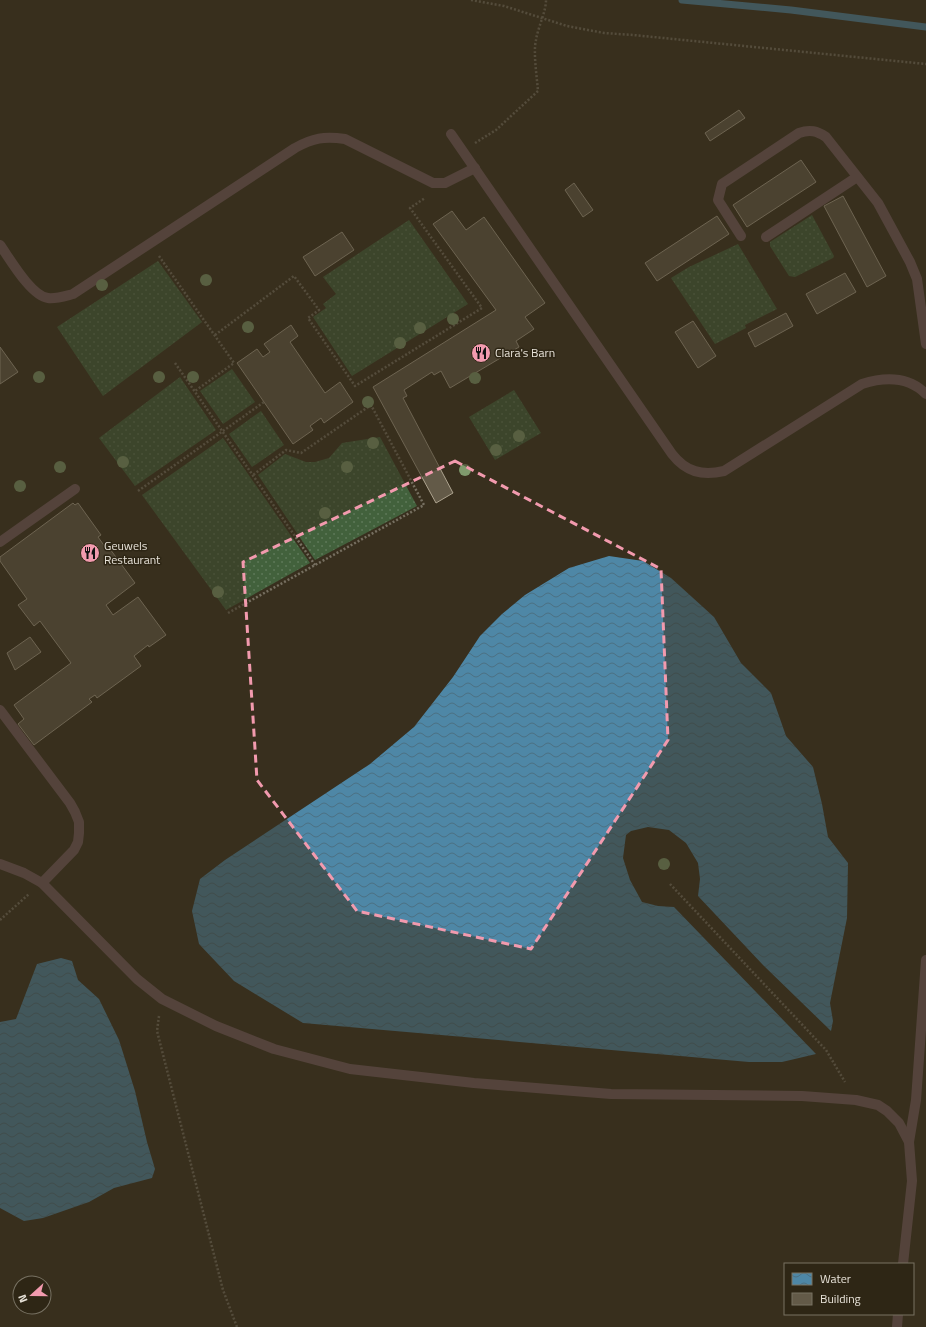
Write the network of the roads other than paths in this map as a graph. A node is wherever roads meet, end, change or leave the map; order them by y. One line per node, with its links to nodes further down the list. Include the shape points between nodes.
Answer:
1 (451, 134): 2 (lane)
2 (475, 168): 6 (lane, via 446,183 433,183 345,139 318,138 295,148 73,294 55,298 47,298 31,288); 8 (lane, via 672,454 689,469 713,474 724,471 862,384 874,380 900,380)
3 (857, 177): 4 (lane, via 826,137 811,130 799,133 722,184 718,200); 5 (lane); 7 (lane, via 878,203 910,262 917,279)
4 (741, 236)
5 (766, 237)
6 (0, 245)
7 (926, 344)
8 (925, 391)
9 (75, 489): 10 (lane)
10 (0, 542)
11 (0, 710): 13 (lane, via 70,803 79,822 74,850)
12 (0, 864): 13 (lane, via 24,872)
13 (42, 883): 15 (lane, via 137,979 162,999 216,1026 274,1049 350,1069 474,1083 611,1094 802,1096 856,1100 878,1105 887,1111 899,1123)
14 (926, 960): 15 (lane, via 916,1100)
15 (909, 1142): 16 (lane, via 912,1181)
16 (903, 1263)
17 (898, 1315): 18 (lane)
18 (897, 1327)

